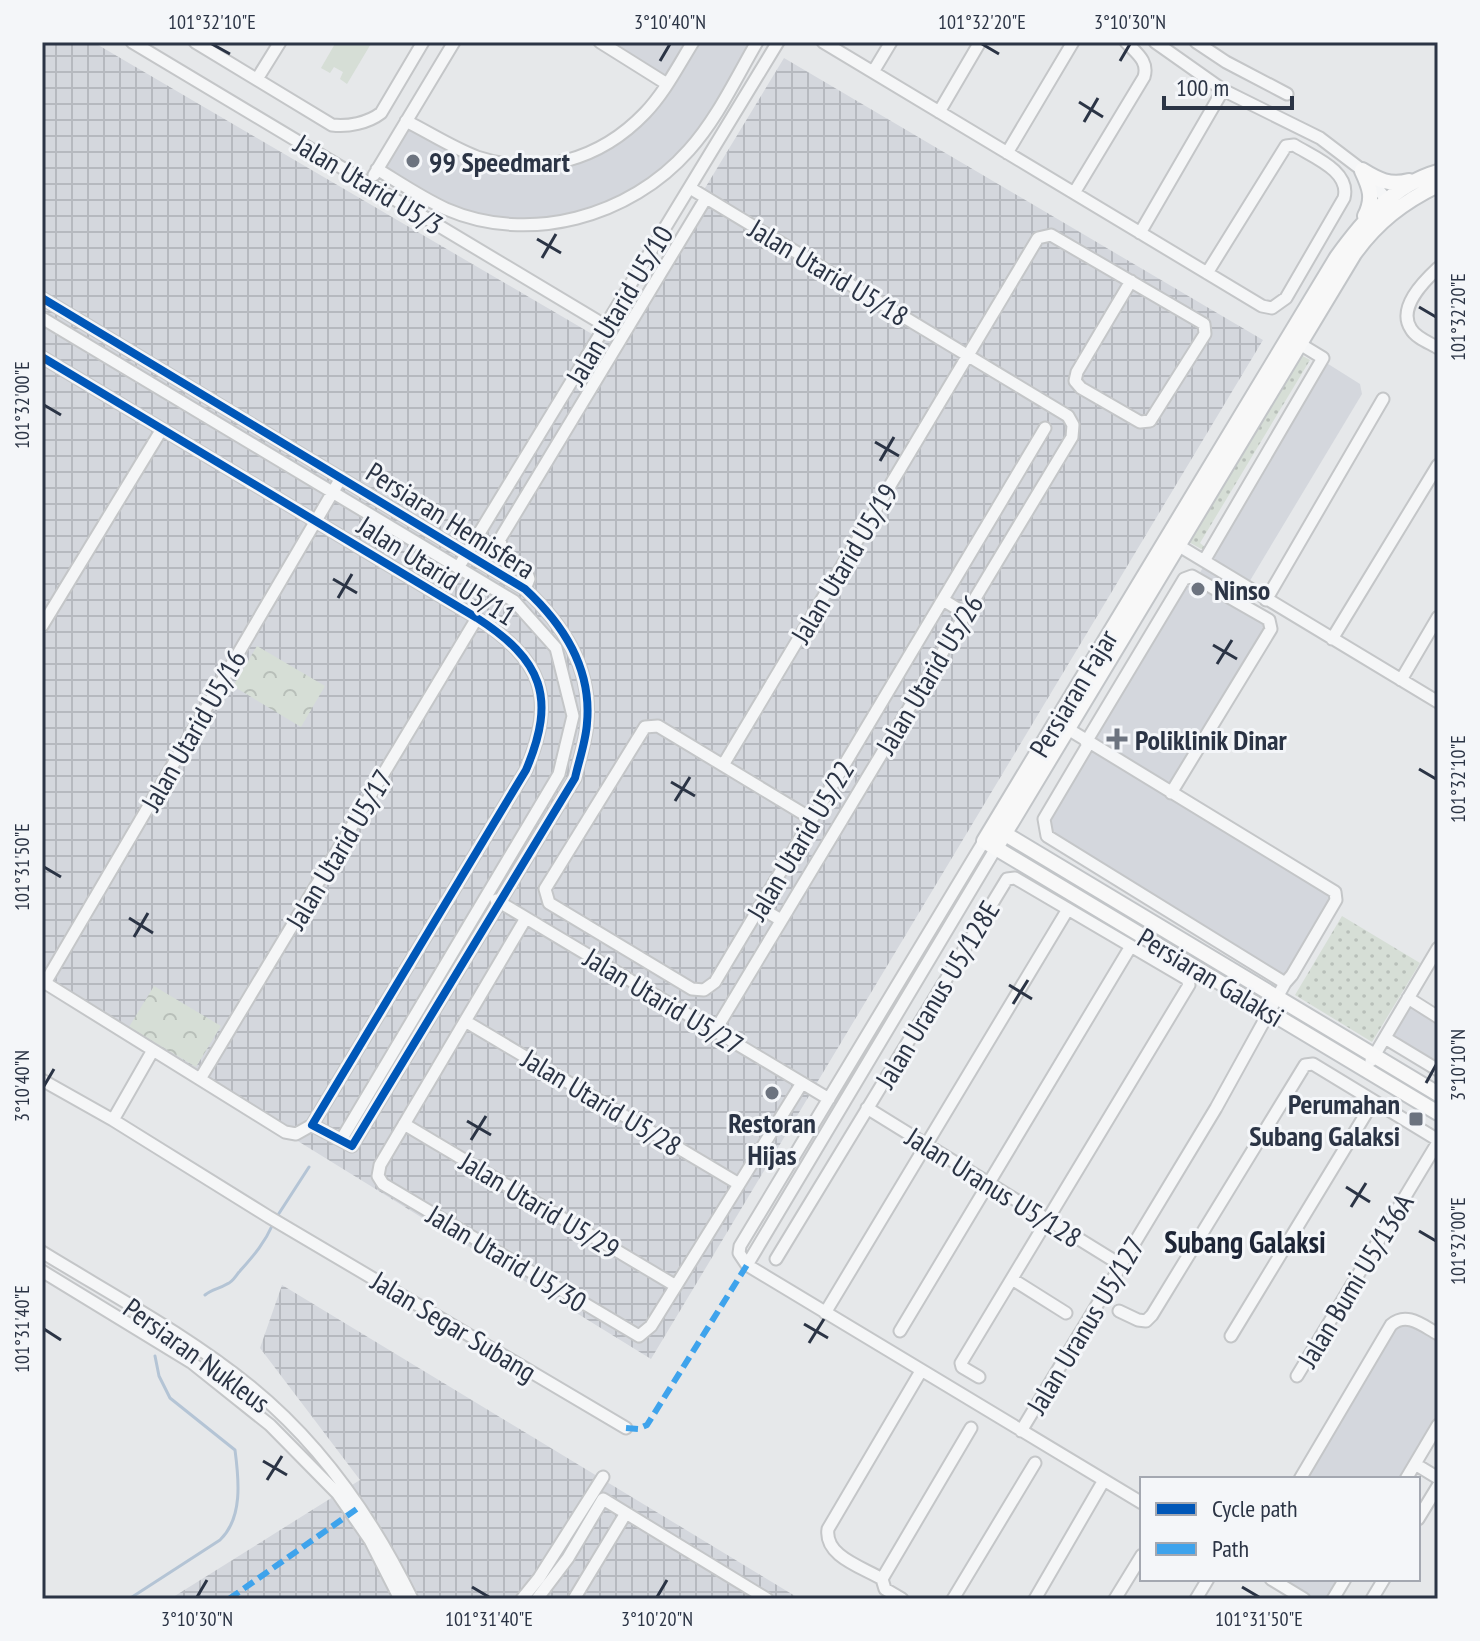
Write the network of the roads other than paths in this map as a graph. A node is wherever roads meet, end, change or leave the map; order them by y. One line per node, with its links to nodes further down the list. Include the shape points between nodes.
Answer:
1 (132, 42): 28 (street, Jalan Utarid U5/3)
2 (195, 42): 18 (street)
3 (280, 42): 18 (street)
4 (423, 42): 18 (street, via 381,113 342,126)
5 (454, 42): 23 (street)
6 (600, 42): 19 (street)
7 (693, 42): 19 (street)
8 (757, 42): 25 (street, via 690,149 650,185 600,212 570,221 491,221 446,209)
9 (778, 42): 29 (street, Jalan Utarid U5/10)
10 (823, 42): 17 (street)
11 (891, 42): 17 (street)
12 (980, 42): 22 (street)
13 (1073, 42): 24 (street)
14 (1126, 42): 30 (street, via 1147,69)
15 (1155, 42): 20 (street)
16 (1196, 42): 21 (street)
17 (873, 72): 22 (street)
18 (257, 79)
19 (667, 84): 23 (street, via 621,136 597,151 549,165 514,166 480,158)
20 (1223, 90): 26 (street, via 1320,138); 34 (street)
21 (1287, 94)
22 (939, 112): 24 (street)
23 (406, 121): 25 (street)
24 (1007, 153): 30 (street)
25 (377, 169): 28 (street)
26 (1362, 170): 27 (main road, via 1392,184); 32 (street); 33 (main road, via 1371,192)
27 (1436, 177): 32 (main road, Persiaran Fajar)
28 (369, 184): 40 (street, Jalan Utarid U5/3)
29 (690, 188): 31 (street, Jalan Utarid U5/18); 40 (street, Jalan Utarid U5/10)
30 (1074, 193): 34 (street)
31 (706, 198): 41 (street); 44 (street, Jalan Utarid U5/18)
32 (1390, 204): 33 (main road, Persiaran Fajar); 42 (main road)
33 (1362, 223): 42 (main road, Persiaran Fajar, via 1337,257)
34 (1140, 233): 36 (street)
35 (1438, 268): 43 (street, via 1415,294 1407,317 1411,330)
36 (1207, 273): 36 (street, via 1262,306 1272,308 1286,298 1346,191 1337,172 1294,145 1286,146)
37 (1131, 281): 37 (street, via 1204,324 1205,334 1150,421 1140,422 1075,381); 44 (street, Jalan Utarid U5/19, via 1051,235 1038,238)
38 (42, 298): 50 (street, Persiaran Hemisfera)
39 (42, 318): 51 (street, Persiaran Hemisfera)
40 (608, 323): 41 (street, Jalan Utarid U5/3); 54 (street, Jalan Utarid U5/10)
41 (627, 330): 57 (street, via 500,539 502,552 526,570)
42 (1293, 340): 53 (main road, Persiaran Fajar); 55 (street, via 1323,358)
43 (1438, 348)
44 (968, 356): 60 (street, Jalan Utarid U5/26, via 1068,416 1073,425 1072,437); 69 (street, Jalan Utarid U5/19)
45 (42, 357): 48 (street, Jalan Utarid U5/11)
46 (1383, 399): 59 (street)
47 (1045, 428): 58 (street, Jalan Utarid U5/22)
48 (162, 429): 52 (street, Jalan Utarid U5/11); 63 (street)
49 (1438, 465): 64 (street)
50 (341, 478): 51 (street, Jalan Utarid U5/16); 54 (street, Persiaran Hemisfera)
51 (333, 492): 52 (street, Jalan Utarid U5/16); 56 (street, Persiaran Hemisfera)
52 (316, 520): 62 (street, Jalan Utarid U5/11); 82 (street, Jalan Utarid U5/16)
53 (1171, 541): 55 (street); 67 (main road, Persiaran Fajar); 72 (main road, Persiaran Fajar)
54 (468, 553): 56 (street, Jalan Utarid U5/10); 57 (street, Persiaran Hemisfera)
55 (1204, 561): 59 (street)
56 (458, 568): 74 (street, Persiaran Hemisfera, via 514,601 556,648 573,716 559,774)
57 (525, 589): 75 (street, Persiaran Hemisfera, via 574,648 588,700 587,726 575,778)
58 (943, 600): 60 (street); 71 (street, Jalan Utarid U5/22)
59 (1266, 600): 64 (street)
60 (966, 614): 79 (street, Jalan Utarid U5/26)
61 (1438, 617): 65 (street)
62 (477, 618): 94 (street, Jalan Utarid U5/17); 104 (street, Jalan Utarid U5/11, via 507,638 534,671 541,705 535,747)
63 (42, 626)
64 (1332, 639): 65 (street)
65 (1401, 680): 66 (street)
66 (1438, 702)
67 (1068, 729): 68 (street); 72 (main road, Persiaran Fajar)
68 (1088, 742): 70 (street); 70 (street, via 1184,579 1192,576 1269,620 1271,629); 83 (street, via 1044,819 1047,836)
69 (723, 765): 71 (street); 76 (street, Jalan Utarid U5/22, via 658,726 645,727 545,889 549,903 692,989 704,990 715,982)
70 (1171, 793): 83 (street, Jalan Uranus U5/127, via 1335,892 1336,900)
71 (812, 819): 76 (street, Jalan Utarid U5/22)
72 (999, 830): 73 (main road, Persiaran Fajar); 85 (main road, Persiaran Galaksi)
73 (990, 844): 85 (main road, Persiaran Galaksi); 88 (street, Persiaran Fajar); 98 (street, Persiaran Fajar)
74 (485, 894): 75 (street, Jalan Utarid U5/27); 105 (street, Persiaran Hemisfera)
75 (501, 903): 78 (street, Jalan Utarid U5/27); 105 (street, Persiaran Hemisfera, via 354,1144)
76 (759, 907): 79 (street)
77 (1068, 909): 80 (street); 100 (street, Jalan Uranus U5/128E, via 1015,878 1007,879); 107 (street)
78 (526, 918): 87 (street); 89 (street, Jalan Utarid U5/27)
79 (781, 920): 89 (street, Jalan Utarid U5/26)
80 (1131, 946): 108 (street); 111 (street, via 1189,981)
81 (1438, 948): 84 (street)
82 (44, 982): 91 (street)
83 (1285, 983): 85 (street, Jalan Uranus U5/127)
84 (1408, 998): 86 (street); 90 (street)
85 (1272, 1005): 92 (main road, Persiaran Galaksi); 115 (street, Jalan Uranus U5/127)
86 (1438, 1017)
87 (465, 1021): 103 (street); 109 (street, Jalan Utarid U5/28)
88 (892, 1022): 98 (street, via 844,1091); 110 (street, Persiaran Fajar)
89 (715, 1031): 96 (street, Jalan Utarid U5/27)
90 (1385, 1038): 92 (street); 93 (street)
91 (153, 1050): 94 (street); 102 (street)
92 (1370, 1062): 97 (main road, Persiaran Galaksi); 101 (main road, Persiaran Galaksi)
93 (1438, 1070)
94 (200, 1079): 104 (street, via 285,1132 296,1134)
95 (42, 1080): 102 (street, Jalan Segar Subang)
96 (802, 1083): 98 (street, Jalan Utarid U5/27); 109 (street)
97 (1438, 1094)
98 (829, 1099): 110 (street, via 832,1111); 114 (street, Persiaran Fajar, via 740,1246)
99 (1373, 1102): 106 (street); 119 (street, via 1313,1064 1305,1065 1152,1315 1146,1321); 124 (street)
100 (867, 1108): 107 (street, Jalan Uranus U5/128); 113 (street, Jalan Uranus U5/128E)
101 (1438, 1113)
102 (113, 1120): 129 (street, Jalan Segar Subang)
103 (404, 1124): 118 (street, Jalan Utarid U5/29); 118 (street, Jalan Utarid U5/30, via 380,1165 383,1184 631,1333 644,1334)
104 (312, 1125): 105 (street)
105 (341, 1140)
106 (1438, 1141): 126 (street, Jalan Bumi U5/136A)
107 (926, 1145): 108 (street, Jalan Uranus U5/128); 120 (street)
108 (989, 1183): 111 (street, Jalan Uranus U5/128); 122 (street)
109 (739, 1184): 118 (street)
110 (793, 1188): 114 (street, Persiaran Fajar)
111 (1048, 1220): 115 (street, Jalan Uranus U5/128); 117 (street)
112 (42, 1252): 150 (street, Persiaran Nukleus, via 168,1329 253,1389 361,1506)
113 (776, 1259)
114 (747, 1265): 120 (street)
115 (1121, 1265): 131 (street, Jalan Uranus U5/127)
116 (42, 1271): 149 (street, Persiaran Nukleus, via 191,1362 270,1425 338,1494 370,1540)
117 (1012, 1279): 121 (street); 127 (street, via 961,1363)
118 (676, 1286)
119 (1119, 1311)
120 (825, 1313): 125 (street)
121 (1066, 1313)
122 (900, 1331)
123 (1438, 1334): 135 (street, via 1411,1319 1391,1325)
124 (1231, 1336)
125 (921, 1371): 131 (street); 144 (street, via 828,1529 833,1550)
126 (1297, 1376)
127 (979, 1377)
128 (1438, 1425): 133 (street)
129 (626, 1428)
130 (971, 1428): 144 (street)
131 (1021, 1431): 138 (street)
132 (1035, 1463): 156 (street)
133 (1415, 1464): 136 (street); 137 (street)
134 (603, 1477): 151 (street)
135 (1301, 1477)
136 (1407, 1477)
137 (1438, 1478)
138 (1104, 1480): 140 (street); 157 (street)
139 (1438, 1486): 142 (street)
140 (1140, 1502)
141 (626, 1513): 152 (street, via 603,1499); 153 (street); 154 (street)
142 (1420, 1516)
143 (1140, 1558): 158 (street)
144 (882, 1579): 155 (street, via 885,1589)
145 (1207, 1581): 159 (street)
146 (1274, 1581): 160 (street)
147 (1344, 1581): 161 (street)
148 (1383, 1581): 162 (street)
149 (400, 1599)
150 (412, 1599)
151 (522, 1599)
152 (537, 1599)
153 (574, 1599)
154 (767, 1599)
155 (902, 1599)
156 (953, 1599)
157 (1035, 1599)
158 (1115, 1599)
159 (1196, 1599)
160 (1304, 1599)
161 (1333, 1599)
162 (1372, 1599)

